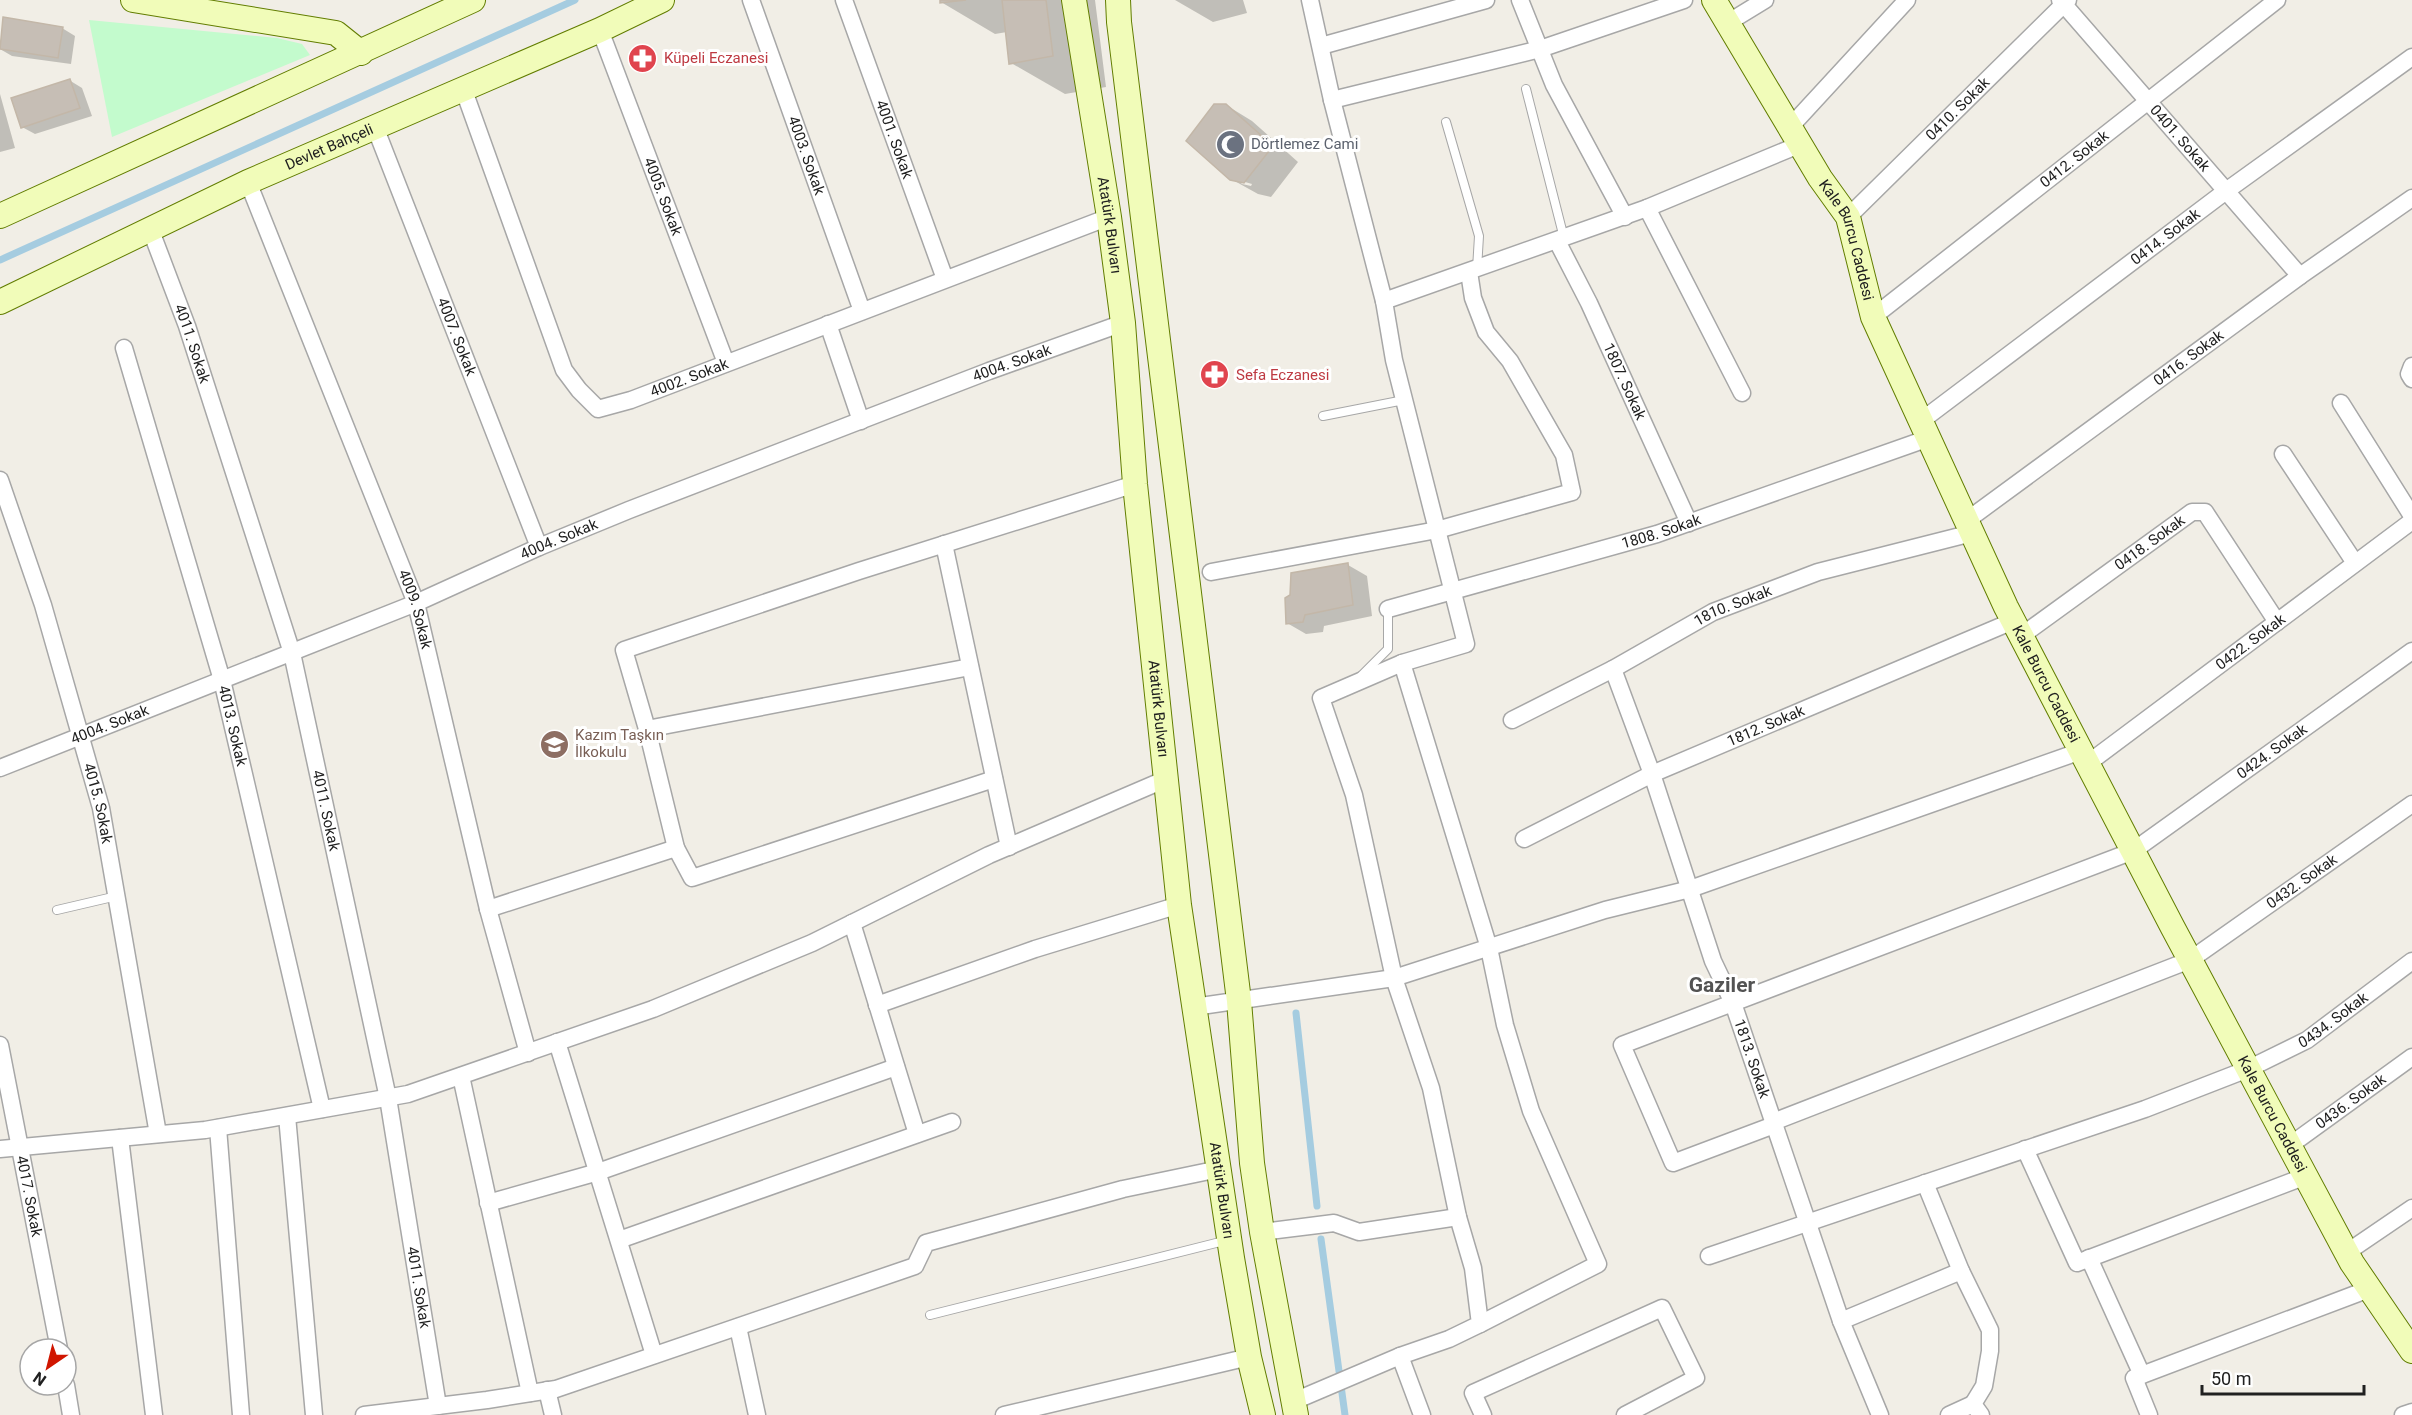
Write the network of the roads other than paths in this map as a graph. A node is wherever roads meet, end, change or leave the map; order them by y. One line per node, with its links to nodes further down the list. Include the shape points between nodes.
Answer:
1 (133, 0): 17 (street)
2 (662, 0): 19 (street, Devlet Bahçeli)
3 (751, 0): 46 (street, 4003. Sokak)
4 (844, 0): 43 (street, 4001. Sokak)
5 (1074, 0): 36 (street, Atatürk Bulvarı)
6 (1118, 0): 106 (street)
7 (1310, 0): 20 (street)
8 (1486, 0): 20 (street)
9 (1520, 0): 21 (street)
10 (1684, 0): 21 (street)
11 (1714, 0): 18 (street, Kale Burcu Caddesi)
12 (1765, 0): 18 (street)
13 (1907, 0): 30 (street)
14 (2277, 0): 27 (street, 0412. Sokak)
15 (2063, 1): 27 (street, 0401. Sokak); 38 (street, 0410. Sokak)
16 (462, 2): 22 (street)
17 (172, 3): 22 (street, via 336,33)
18 (1729, 22): 30 (street, Kale Burcu Caddesi)
19 (600, 30): 24 (street, Devlet Bahçeli); 51 (street, 4005. Sokak)
20 (1321, 46): 26 (street)
21 (1540, 49): 26 (street); 37 (street, via 1554,85)
22 (361, 53): 35 (street)
23 (2412, 57): 32 (street, 0414. Sokak)
24 (463, 88): 29 (street, Devlet Bahçeli); 51 (street, 4002. Sokak, via 564,370 579,390 598,409)
25 (1526, 89): 40 (lane)
26 (1332, 100): 44 (street)
27 (2148, 102): 32 (street, 0401. Sokak); 47 (street, 0412. Sokak)
28 (1446, 122): 41 (lane, via 1479,236)
29 (375, 127): 31 (street, Devlet Bahçeli); 68 (street, 4007. Sokak)
30 (1796, 135): 34 (street); 38 (street, Kale Burcu Caddesi)
31 (248, 182): 39 (street, Devlet Bahçeli); 72 (street, 4009. Sokak)
32 (2226, 191): 42 (street, 0401. Sokak); 59 (street, 0414. Sokak)
33 (2412, 198): 42 (street, 0416. Sokak)
34 (1647, 208): 37 (street); 54 (street)
35 (0, 216)
36 (1109, 217): 43 (street, 4002. Sokak); 48 (street, Atatürk Bulvarı)
37 (1624, 217): 40 (street)
38 (1848, 217): 47 (street, Kale Burcu Caddesi)
39 (151, 231): 45 (street, Devlet Bahçeli); 77 (street, 4011. Sokak, via 187,326)
40 (1561, 240): 41 (street); 64 (street, 1807. Sokak)
41 (1473, 271): 44 (street); 66 (street, via 1473,298 1486,332 1510,361 1564,455 1572,492)
42 (2300, 276): 65 (street, 0416. Sokak)
43 (945, 279): 46 (street, 4002. Sokak)
44 (1384, 301): 55 (street)
45 (0, 302)
46 (861, 311): 49 (street, 4002. Sokak)
47 (1874, 317): 59 (street, Kale Burcu Caddesi)
48 (1123, 323): 58 (street, 4004. Sokak); 62 (street, Atatürk Bulvarı)
49 (828, 324): 51 (street, 4002. Sokak); 58 (street)
50 (124, 348): 81 (street, 4013. Sokak)
51 (726, 363)
52 (2412, 366): 53 (street)
53 (2412, 379)
54 (1742, 393)
55 (1404, 400): 57 (lane); 66 (street)
56 (2341, 403): 63 (street)
57 (1323, 416)
58 (861, 421): 68 (street, 4004. Sokak)
59 (1925, 429): 64 (street, 1808. Sokak); 65 (street, Kale Burcu Caddesi)
60 (2283, 454): 69 (street)
61 (0, 480): 85 (street, 4015. Sokak)
62 (1135, 484): 67 (street); 90 (street, Atatürk Bulvarı)
63 (2412, 518): 69 (street, 0422. Sokak)
64 (1689, 523): 71 (street, 1808. Sokak)
65 (1969, 527): 75 (street, Kale Burcu Caddesi); 80 (street, 1810. Sokak, via 1818,572 1713,612)
66 (1437, 530): 70 (street); 71 (street)
67 (944, 544): 79 (street); 84 (street, via 624,650)
68 (539, 548): 72 (street, 4004. Sokak)
69 (2355, 563): 74 (street, 0422. Sokak)
70 (1211, 572)
71 (1453, 593): 73 (street, 1808. Sokak); 78 (street, via 1467,644)
72 (416, 603): 77 (street, 4004. Sokak); 99 (street, 4009. Sokak)
73 (1388, 609): 82 (lane, via 1388,649)
74 (2277, 622): 75 (street, 0418. Sokak, via 2205,512 2192,512); 86 (street, 0422. Sokak)
75 (2017, 628): 86 (street, Kale Burcu Caddesi); 88 (street, 1812. Sokak)
76 (2412, 651): 95 (street, 0424. Sokak)
77 (292, 653): 81 (street, 4004. Sokak); 117 (street, 4011. Sokak)
78 (1402, 663): 82 (street); 102 (street)
79 (970, 667): 84 (street); 89 (street)
80 (1613, 669): 83 (street, 1810. Sokak); 88 (street, 1813. Sokak)
81 (222, 680): 85 (street, 4004. Sokak); 118 (street, 4013. Sokak)
82 (1353, 685): 105 (street, via 1321,698 1354,795)
83 (1512, 720)
84 (647, 729): 94 (street)
85 (80, 736): 87 (street, 4004. Sokak); 97 (street, 4015. Sokak, via 101,808)
86 (2084, 757): 95 (street, Kale Burcu Caddesi); 96 (street, 0422. Sokak)
87 (0, 768)
88 (1652, 774): 92 (street, 1812. Sokak); 96 (street, 1813. Sokak)
89 (994, 779): 93 (street); 94 (street, via 692,878)
90 (1166, 779): 93 (street); 98 (street, Atatürk Bulvarı)
91 (2412, 804): 103 (street, 0432. Sokak)
92 (1524, 839)
93 (1009, 847): 101 (street)
94 (676, 849): 99 (street)
95 (2133, 851): 103 (street, Kale Burcu Caddesi); 107 (street, 0424. Sokak)
96 (1690, 889): 102 (street, 0422. Sokak, via 1605,910); 107 (street, 1813. Sokak, via 1713,961)
97 (117, 896): 100 (lane); 123 (street, 4015. Sokak)
98 (1179, 905): 108 (street); 109 (street, Atatürk Bulvarı)
99 (488, 909): 112 (street, 4009. Sokak)
100 (57, 910)
101 (852, 923): 108 (street); 110 (street, via 653,1009)
102 (1489, 948): 105 (street, 0422. Sokak); 148 (street, via 1505,1025 1531,1111 1598,1264)
103 (2190, 960): 115 (street, Kale Burcu Caddesi); 121 (street, 0432. Sokak)
104 (2412, 961): 115 (street, 0434. Sokak, via 2307,1040)
105 (1394, 978): 106 (street, 0422. Sokak); 136 (street, via 1431,1088)
106 (1239, 1001): 109 (street, 0422. Sokak); 138 (street, via 1252,1163)
107 (1733, 1003): 121 (street, 1813. Sokak); 121 (street, 0424. Sokak, via 1622,1045 1673,1163)
108 (877, 1005): 114 (street)
109 (1194, 1007): 130 (street, Atatürk Bulvarı)
110 (557, 1042): 112 (street); 131 (street)
111 (0, 1045): 127 (street, 4017. Sokak)
112 (528, 1053): 116 (street)
113 (2412, 1057): 126 (street, 0436. Sokak)
114 (896, 1066): 124 (street); 131 (street)
115 (2248, 1069): 126 (street, Kale Burcu Caddesi); 129 (street, 0434. Sokak)
116 (461, 1076): 117 (street); 134 (street)
117 (388, 1098): 118 (street); 158 (street, 4011. Sokak)
118 (322, 1109): 119 (street)
119 (287, 1116): 122 (street); 166 (street)
120 (952, 1122): 124 (street)
121 (1773, 1123): 137 (street, 1813. Sokak)
122 (218, 1128): 123 (street); 165 (street)
123 (158, 1134): 125 (street)
124 (917, 1134): 140 (street)
125 (120, 1138): 127 (street); 164 (street)
126 (2289, 1146): 132 (street, Kale Burcu Caddesi)
127 (22, 1147): 128 (street); 150 (street, 4017. Sokak)
128 (0, 1149)
129 (2025, 1149): 133 (street, 0434. Sokak); 143 (street, via 2077,1263)
130 (1219, 1169): 139 (street, Atatürk Bulvarı); 149 (street, via 1123,1189 926,1242 915,1266)
131 (597, 1172): 134 (street); 140 (street)
132 (2306, 1176): 141 (street, Kale Burcu Caddesi); 143 (street)
133 (1925, 1183): 137 (street, 0434. Sokak); 144 (street)
134 (488, 1203): 156 (street)
135 (2412, 1208): 141 (street)
136 (1458, 1217): 138 (street, via 1359,1232 1334,1223); 148 (street, via 1473,1268)
137 (1808, 1223): 142 (street, 0434. Sokak); 147 (street, 1813. Sokak)
138 (1262, 1232): 160 (street)
139 (1229, 1239): 146 (lane); 154 (street, Atatürk Bulvarı)
140 (619, 1240): 152 (street)
141 (2346, 1253): 145 (street, Kale Burcu Caddesi)
142 (1709, 1256)
143 (2089, 1258): 155 (street)
144 (1961, 1271): 147 (street); 161 (street, via 1990,1330 1990,1351)
145 (2369, 1289): 151 (street, Kale Burcu Caddesi); 155 (street)
146 (930, 1315)
147 (1841, 1321): 175 (street, 1813. Sokak)
148 (1479, 1324): 153 (street)
149 (738, 1327): 152 (street); 169 (street)
150 (57, 1337)
151 (2412, 1351)
152 (654, 1356): 156 (street)
153 (1400, 1356): 160 (street, via 1330,1386); 172 (street)
154 (1249, 1357): 170 (street); 171 (street, Atatürk Bulvarı)
155 (2142, 1375): 177 (street, via 2134,1378)
156 (538, 1392): 159 (street); 168 (street)
157 (68, 1397): 163 (street)
158 (438, 1406): 159 (street); 167 (street)
159 (488, 1408)
160 (1294, 1408)
161 (1977, 1409): 176 (street)
162 (2412, 1412): 178 (street)
163 (71, 1415)
164 (154, 1415)
165 (241, 1415)
166 (314, 1415)
167 (364, 1415)
168 (552, 1415)
169 (757, 1415)
170 (1004, 1415)
171 (1263, 1415)
172 (1422, 1415)
173 (1483, 1415): 174 (street, via 1473,1393 1662,1308 1696,1378)
174 (1626, 1415)
175 (1880, 1415)
176 (1949, 1415)
177 (2149, 1415)
178 (2403, 1415)

